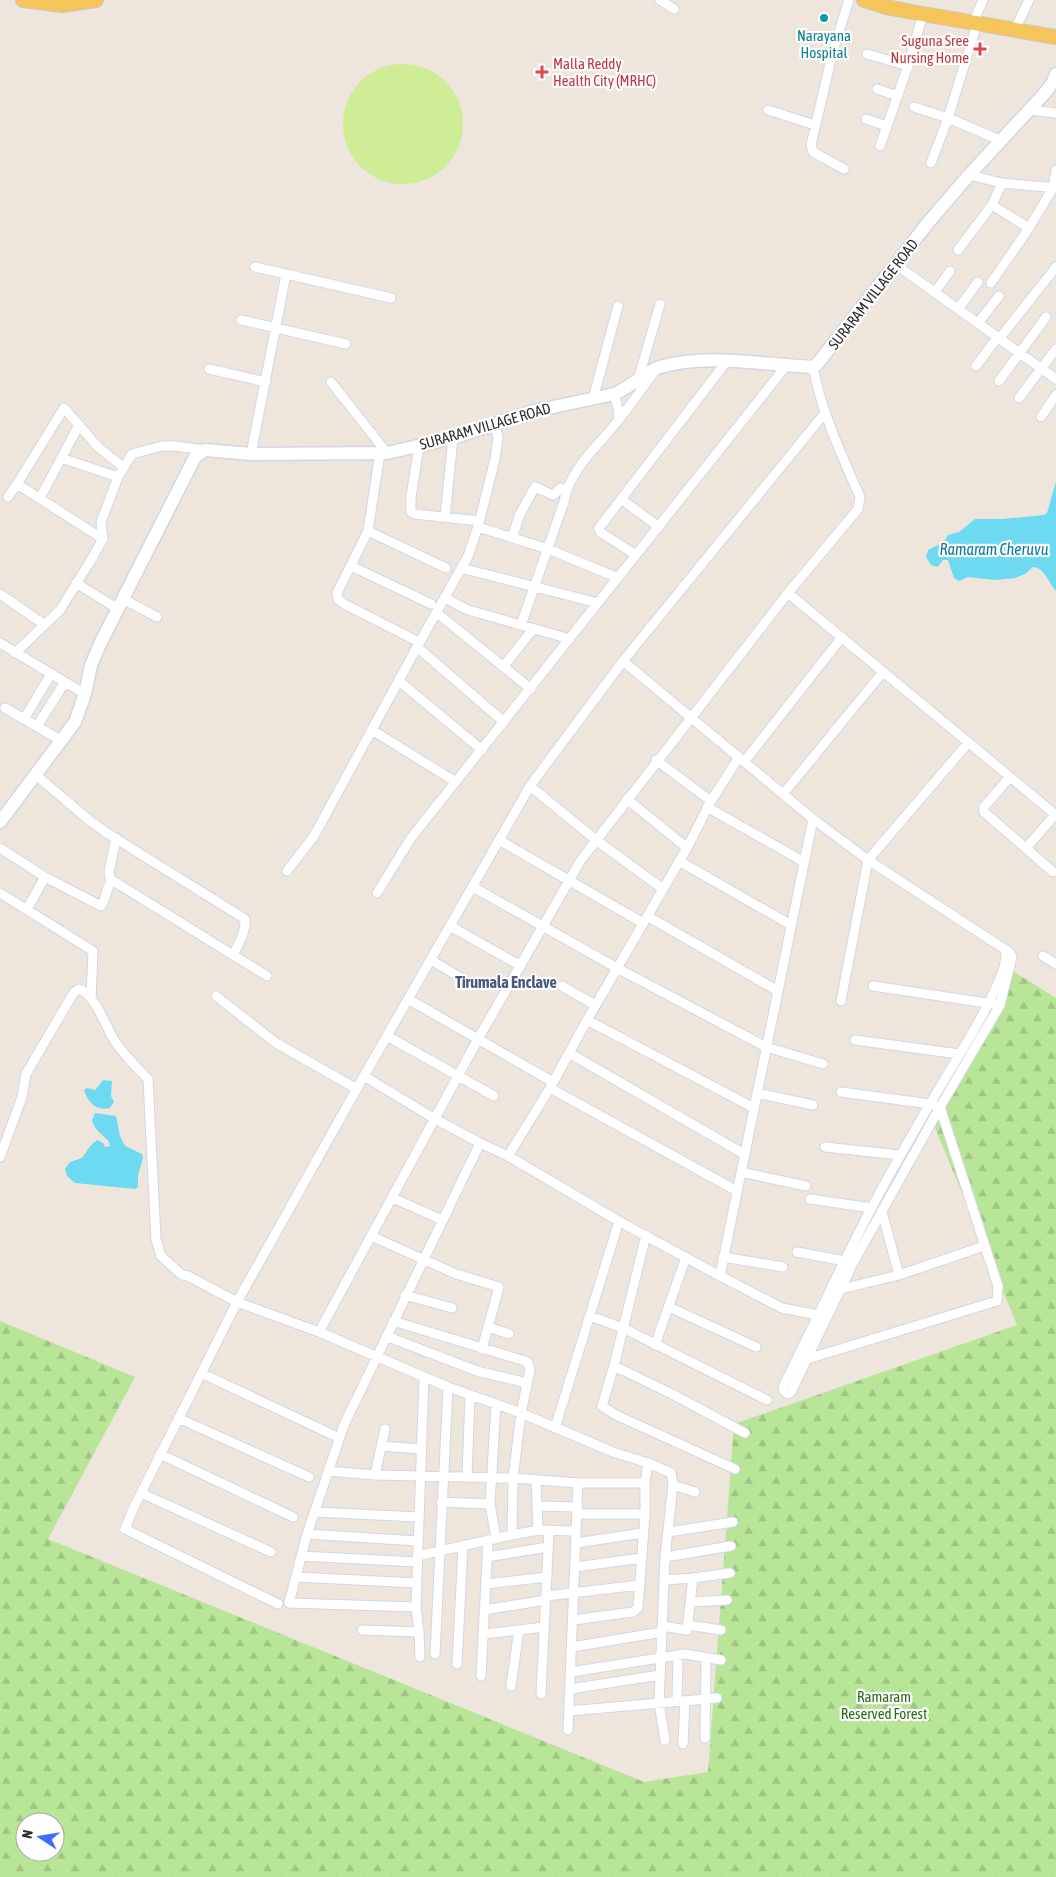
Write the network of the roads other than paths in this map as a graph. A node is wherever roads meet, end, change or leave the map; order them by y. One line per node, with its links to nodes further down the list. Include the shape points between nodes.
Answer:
1 (23, 0): 2 (main road, via 62,5)
2 (96, 0)
3 (660, 0): 9 (street)
4 (849, 0): 26 (street)
5 (864, 0): 10 (main road)
6 (891, 0): 11 (main road)
7 (983, 0): 11 (street)
8 (1029, 0): 12 (street)
9 (674, 9)
10 (923, 14): 11 (main road); 16 (street)
11 (976, 21): 12 (main road); 14 (main road); 24 (street)
12 (1017, 25): 13 (main road)
13 (1056, 31)
14 (1056, 37)
15 (867, 54): 16 (street)
16 (908, 66): 19 (street)
17 (1055, 79): 22 (main road, SURARAM VILLAGE ROAD)
18 (877, 89): 19 (street)
19 (898, 96): 27 (street)
20 (914, 107): 24 (street)
21 (768, 110): 26 (street)
22 (1030, 110): 23 (street); 28 (main road, SURARAM VILLAGE ROAD)
23 (1056, 113)
24 (948, 118): 28 (street); 30 (street)
25 (866, 120): 27 (street)
26 (815, 125): 31 (street, via 813,151)
27 (887, 126): 29 (street)
28 (1002, 141): 33 (main road, SURARAM VILLAGE ROAD)
29 (880, 146)
30 (931, 163)
31 (844, 169)
32 (1056, 170): 35 (street)
33 (969, 175): 34 (street); 39 (main road, SURARAM VILLAGE ROAD)
34 (1002, 183): 35 (street); 36 (street)
35 (1054, 188): 37 (street)
36 (992, 205): 37 (street); 38 (street)
37 (1029, 228): 45 (street)
38 (958, 250)
39 (895, 264): 46 (street); 64 (main road, SURARAM VILLAGE ROAD)
40 (255, 267): 43 (street)
41 (1056, 267): 56 (street)
42 (950, 270): 46 (street)
43 (286, 274): 48 (street); 55 (street)
44 (978, 282): 51 (street)
45 (991, 283)
46 (935, 292): 51 (street)
47 (999, 296): 54 (street)
48 (391, 298)
49 (660, 304): 68 (street)
50 (618, 306): 75 (street)
51 (958, 309): 54 (street)
52 (1046, 317): 59 (street)
53 (241, 320): 55 (street)
54 (978, 323): 56 (street)
55 (276, 328): 57 (street); 70 (street)
56 (998, 338): 59 (street); 62 (street)
57 (346, 344)
58 (1056, 349): 65 (street)
59 (1020, 353): 65 (street); 69 (street)
60 (727, 361): 61 (main road, SURARAM VILLAGE ROAD); 63 (main road, SURARAM VILLAGE ROAD, via 692,361); 93 (street)
61 (786, 366): 64 (main road, SURARAM VILLAGE ROAD); 96 (street)
62 (976, 366)
63 (658, 367): 68 (main road, SURARAM VILLAGE ROAD); 78 (street)
64 (813, 367): 76 (street)
65 (1041, 368): 67 (street); 74 (street)
66 (209, 369): 70 (street)
67 (1056, 379)
68 (638, 380): 72 (main road, SURARAM VILLAGE ROAD)
69 (998, 381)
70 (266, 382): 85 (street)
71 (331, 382): 84 (street)
72 (614, 394): 75 (main road, SURARAM VILLAGE ROAD); 78 (street)
73 (1056, 395): 77 (street)
74 (1019, 398)
75 (593, 399): 79 (main road, SURARAM VILLAGE ROAD, via 530,412)
76 (824, 414): 108 (street, via 860,502 858,509); 124 (street)
77 (1041, 417)
78 (619, 420): 90 (street, via 576,472)
79 (495, 424): 81 (main road, SURARAM VILLAGE ROAD); 95 (street, via 497,445)
80 (79, 425): 86 (street); 87 (street, via 98,447); 89 (street, via 64,408)
81 (453, 438): 82 (main road, SURARAM VILLAGE ROAD); 94 (street)
82 (419, 446): 84 (main road, SURARAM VILLAGE ROAD); 94 (street, via 411,512)
83 (205, 450): 85 (main road, SURARAM VILLAGE ROAD); 87 (street, via 162,446 132,454); 112 (main road, via 195,457)
84 (384, 453): 85 (main road, SURARAM VILLAGE ROAD); 97 (street)
85 (251, 454)
86 (61, 458): 88 (street); 92 (street)
87 (123, 467): 88 (street)
88 (118, 477): 98 (street, via 101,522)
89 (17, 484): 91 (street); 92 (street)
90 (566, 491): 99 (street, via 561,488 554,495 535,487 520,514); 100 (street)
91 (8, 497)
92 (40, 498): 98 (street)
93 (621, 499): 96 (street); 101 (street, via 599,530)
94 (445, 517): 95 (street)
95 (478, 524): 99 (street); 104 (street)
96 (658, 527): 101 (street)
97 (368, 531): 102 (street); 103 (street)
98 (103, 538): 106 (street)
99 (512, 538): 100 (street)
100 (548, 549): 105 (street); 107 (street)
101 (636, 555): 105 (street)
102 (351, 566): 113 (street); 122 (street, via 337,593 338,599)
103 (446, 568)
104 (461, 568): 107 (street); 110 (street)
105 (618, 578): 111 (street)
106 (76, 583): 112 (street); 116 (street, via 60,610)
107 (534, 587): 111 (street); 117 (street)
108 (788, 593): 119 (street); 133 (street)
109 (0, 594): 116 (street)
110 (445, 598): 114 (street); 117 (street, via 468,610)
111 (598, 603): 120 (street)
112 (121, 604): 115 (street); 131 (main road, via 91,666)
113 (431, 604)
114 (437, 613): 122 (street); 125 (street)
115 (157, 617)
116 (45, 625): 123 (street)
117 (521, 625): 118 (street)
118 (533, 629): 120 (street); 125 (street)
119 (842, 637): 126 (street); 141 (street)
120 (570, 639): 130 (street)
121 (0, 643): 123 (street)
122 (415, 643): 128 (street); 135 (street)
123 (15, 653): 127 (street)
124 (623, 661): 133 (street); 146 (street)
125 (503, 667): 130 (street)
126 (883, 672): 139 (street); 147 (street)
127 (51, 674): 129 (street); 134 (street)
128 (399, 681): 137 (street); 140 (street)
129 (65, 682): 131 (street); 136 (street)
130 (531, 689): 135 (street)
131 (85, 694): 138 (main road, via 75,722)
132 (5, 708): 134 (street)
133 (692, 717): 141 (street); 142 (street)
134 (24, 719): 136 (street)
135 (504, 722): 140 (street)
136 (37, 726): 138 (street)
137 (372, 730): 145 (street); 162 (street, via 314,836)
138 (62, 741): 143 (main road)
139 (968, 743): 144 (street); 159 (street)
140 (482, 750): 145 (street)
141 (742, 759): 147 (street); 149 (street)
142 (656, 760): 148 (street); 149 (street)
143 (36, 775): 152 (main road); 153 (street, via 90,821)
144 (1009, 778): 150 (street); 158 (street, via 983,810)
145 (456, 782): 170 (street, via 412,838)
146 (530, 786): 154 (street); 155 (street)
147 (783, 794): 151 (street)
148 (627, 799): 155 (street); 157 (street)
149 (709, 804): 157 (street); 161 (street)
150 (1056, 815): 158 (street)
151 (813, 819): 159 (street); 161 (street)
152 (0, 822)
153 (116, 838): 166 (street, via 109,872); 177 (street, via 245,919 243,936)
154 (499, 840): 165 (street); 167 (street)
155 (596, 840): 165 (street); 168 (street)
156 (0, 848): 164 (street)
157 (687, 848): 160 (street)
158 (1026, 848): 163 (street)
159 (868, 860): 176 (street); 191 (street)
160 (679, 861): 168 (street); 173 (street)
161 (804, 862): 173 (street)
162 (287, 871)
163 (1053, 872)
164 (45, 877): 166 (street, via 101,906); 171 (street)
165 (569, 881): 172 (street); 175 (street)
166 (111, 882): 177 (street, via 116,882)
167 (472, 887): 174 (street); 175 (street)
168 (663, 889): 172 (street)
169 (0, 893): 171 (street)
170 (377, 893)
171 (27, 910): 189 (street, via 93,951)
172 (645, 919): 182 (street); 187 (street)
173 (791, 925): 187 (street)
174 (450, 926): 179 (street); 181 (street)
175 (544, 926): 181 (street); 182 (street)
176 (1006, 951): 192 (street, via 1006,960); 194 (street, via 1011,954 1013,962)
177 (233, 955): 183 (street)
178 (1043, 956): 180 (street)
179 (430, 960): 184 (street); 190 (street)
180 (1056, 964)
181 (521, 966): 197 (street)
182 (617, 968): 193 (street); 199 (street)
183 (267, 976)
184 (463, 980)
185 (562, 986): 193 (street)
186 (873, 986): 192 (street)
187 (778, 991): 199 (street)
188 (216, 996): 206 (street, via 276,1044)
189 (91, 998): 220 (street, via 83,990 74,992 26,1074 22,1097); 243 (street, via 114,1041 148,1079 156,1239 161,1256 182,1275)
190 (408, 999): 196 (street); 197 (street)
191 (841, 1001)
192 (989, 1003): 194 (street); 201 (street)
193 (595, 1005): 195 (street)
194 (1000, 1005): 212 (street)
195 (587, 1020): 200 (street); 213 (street)
196 (387, 1036): 203 (street); 204 (street)
197 (478, 1039): 204 (street); 205 (street)
198 (855, 1040): 201 (street)
199 (766, 1047): 202 (street); 208 (street)
200 (569, 1053): 205 (street); 217 (street)
201 (959, 1054): 210 (street)
202 (823, 1064)
203 (364, 1076): 206 (street); 214 (street)
204 (458, 1076): 209 (street); 214 (street)
205 (552, 1085): 218 (street); 223 (street)
206 (357, 1089): 243 (street)
207 (841, 1092): 210 (street)
208 (757, 1093): 211 (street); 213 (street)
209 (494, 1096)
210 (930, 1104): 212 (street); 219 (street)
211 (813, 1105)
212 (940, 1107): 227 (street); 232 (street)
213 (754, 1108): 217 (street)
214 (435, 1119): 215 (street); 224 (street)
215 (480, 1143): 218 (street); 228 (street)
216 (824, 1146): 219 (street)
217 (744, 1154): 221 (street)
218 (508, 1156): 229 (street)
219 (900, 1156): 226 (street)
220 (0, 1157)
221 (741, 1172): 222 (street); 223 (street)
222 (806, 1186)
223 (737, 1191): 235 (street)
224 (393, 1198): 228 (street); 231 (street)
225 (810, 1199): 226 (street)
226 (872, 1208): 237 (street)
227 (882, 1212): 239 (street); 241 (street)
228 (442, 1220): 236 (street)
229 (619, 1221): 230 (street); 247 (street)
230 (646, 1235): 234 (street); 250 (street)
231 (372, 1236): 236 (street); 251 (street)
232 (984, 1246): 239 (street); 258 (street, via 998,1286 996,1301)
233 (797, 1252): 237 (street)
234 (686, 1257): 240 (street); 244 (street)
235 (723, 1257): 238 (street); 240 (street)
236 (423, 1260): 242 (street); 249 (street, via 499,1287)
237 (844, 1260): 246 (street)
238 (783, 1267)
239 (899, 1275): 241 (street)
240 (720, 1276): 246 (street, via 782,1308)
241 (841, 1289): 258 (street)
242 (405, 1296): 245 (street); 248 (street)
243 (237, 1302): 251 (street); 261 (street)
244 (669, 1307): 254 (street); 255 (street)
245 (452, 1308)
246 (818, 1315): 259 (street)
247 (590, 1316): 250 (street); 270 (street)
248 (393, 1321): 253 (street); 256 (street)
249 (488, 1327): 252 (street); 256 (street)
250 (623, 1328): 254 (street); 260 (street)
251 (319, 1332): 257 (street)
252 (509, 1334)
253 (386, 1336): 257 (street); 263 (street, via 477,1371)
254 (655, 1345): 266 (street)
255 (756, 1348)
256 (482, 1349): 263 (street, via 528,1363)
257 (377, 1358): 262 (street); 279 (street, via 344,1426)
258 (806, 1360): 259 (street); 259 (street, via 788,1394 783,1387)
259 (796, 1361)
260 (614, 1366): 272 (street); 278 (street, via 602,1406)
261 (201, 1373): 269 (street); 273 (street)
262 (424, 1378): 264 (street); 275 (street)
263 (527, 1383): 268 (street)
264 (448, 1387): 265 (street); 282 (street)
265 (470, 1395): 267 (street); 283 (street)
266 (767, 1400)
267 (496, 1404): 268 (street); 285 (street)
268 (521, 1413): 270 (street); 286 (street)
269 (178, 1418): 276 (street); 284 (street)
270 (555, 1428): 277 (street)
271 (385, 1429): 274 (street)
272 (745, 1433)
273 (333, 1435)
274 (381, 1446): 275 (street); 280 (street)
275 (421, 1449): 281 (street)
276 (160, 1454): 292 (street); 299 (street)
277 (648, 1463): 289 (street); 290 (street, via 670,1473)
278 (734, 1469)
279 (328, 1471): 280 (street); 297 (street)
280 (375, 1474): 281 (street)
281 (420, 1476): 282 (street); 300 (street)
282 (443, 1476): 283 (street); 293 (street)
283 (467, 1477): 285 (street)
284 (309, 1478)
285 (493, 1478): 286 (street); 294 (street)
286 (513, 1478): 287 (street); 308 (street)
287 (536, 1480): 288 (street); 295 (street)
288 (578, 1483): 289 (street); 296 (street)
289 (645, 1483): 298 (street)
290 (673, 1485): 291 (street); 305 (street)
291 (695, 1492)
292 (141, 1493): 315 (street); 335 (street, via 125,1529)
293 (442, 1502): 294 (street); 316 (street)
294 (490, 1504): 309 (street)
295 (537, 1506): 296 (street); 302 (street)
296 (577, 1511): 298 (street); 304 (street)
297 (314, 1512): 300 (street); 307 (street)
298 (645, 1514): 306 (street)
299 (293, 1517)
300 (418, 1517): 310 (street)
301 (733, 1522): 305 (street)
302 (538, 1530): 303 (street); 308 (street)
303 (549, 1530): 304 (street); 314 (street)
304 (576, 1531): 311 (street)
305 (668, 1532): 319 (street)
306 (643, 1533): 311 (street); 320 (street)
307 (307, 1534): 310 (street); 317 (street)
308 (512, 1535): 309 (street)
309 (492, 1540): 312 (street); 318 (street)
310 (418, 1541): 321 (street)
311 (576, 1543): 322 (street)
312 (463, 1546): 316 (street); 354 (street)
313 (731, 1546): 319 (street)
314 (548, 1547): 318 (street); 325 (street)
315 (271, 1552)
316 (440, 1552): 321 (street); 348 (street)
317 (301, 1556): 321 (street); 324 (street)
318 (487, 1557): 329 (street)
319 (665, 1557): 327 (street)
320 (642, 1558): 322 (street); 330 (street)
321 (417, 1559): 328 (street)
322 (575, 1567): 331 (street)
323 (730, 1573): 326 (street)
324 (296, 1577): 328 (street); 336 (street, via 290,1603)
325 (547, 1577): 329 (street); 332 (street)
326 (693, 1578): 327 (street); 334 (street)
327 (664, 1580): 341 (street)
328 (417, 1583): 336 (street)
329 (486, 1584): 337 (street)
330 (640, 1585): 331 (street); 338 (street, via 638,1608 633,1612)
331 (574, 1593): 332 (street); 338 (street)
332 (546, 1598): 337 (street); 340 (street)
333 (727, 1600): 334 (street)
334 (691, 1602): 339 (street)
335 (278, 1604)
336 (416, 1607): 345 (street)
337 (484, 1610): 346 (street)
338 (573, 1620): 347 (street)
339 (688, 1625): 341 (street, via 687,1630); 344 (street)
340 (544, 1627): 343 (street); 360 (street)
341 (662, 1629): 347 (street); 352 (street)
342 (362, 1630): 345 (street)
343 (519, 1630): 346 (street); 358 (street)
344 (721, 1630)
345 (420, 1632): 350 (street)
346 (484, 1634): 357 (street)
347 (572, 1646): 355 (street)
348 (435, 1654)
349 (678, 1656): 351 (street, via 686,1654); 352 (street); 363 (street)
350 (420, 1657)
351 (706, 1658): 353 (street); 362 (street)
352 (660, 1659): 355 (street); 356 (street)
353 (722, 1660)
354 (457, 1664)
355 (571, 1672): 359 (street)
356 (660, 1675): 359 (street); 364 (street)
357 (481, 1676)
358 (511, 1686)
359 (570, 1689): 365 (street)
360 (541, 1694)
361 (717, 1698): 362 (street)
362 (706, 1699): 363 (street); 367 (street)
363 (681, 1701): 364 (street); 369 (street)
364 (658, 1703): 365 (street); 368 (street)
365 (569, 1711): 366 (street)
366 (568, 1730)
367 (705, 1738)
368 (665, 1740)
369 (683, 1744)

